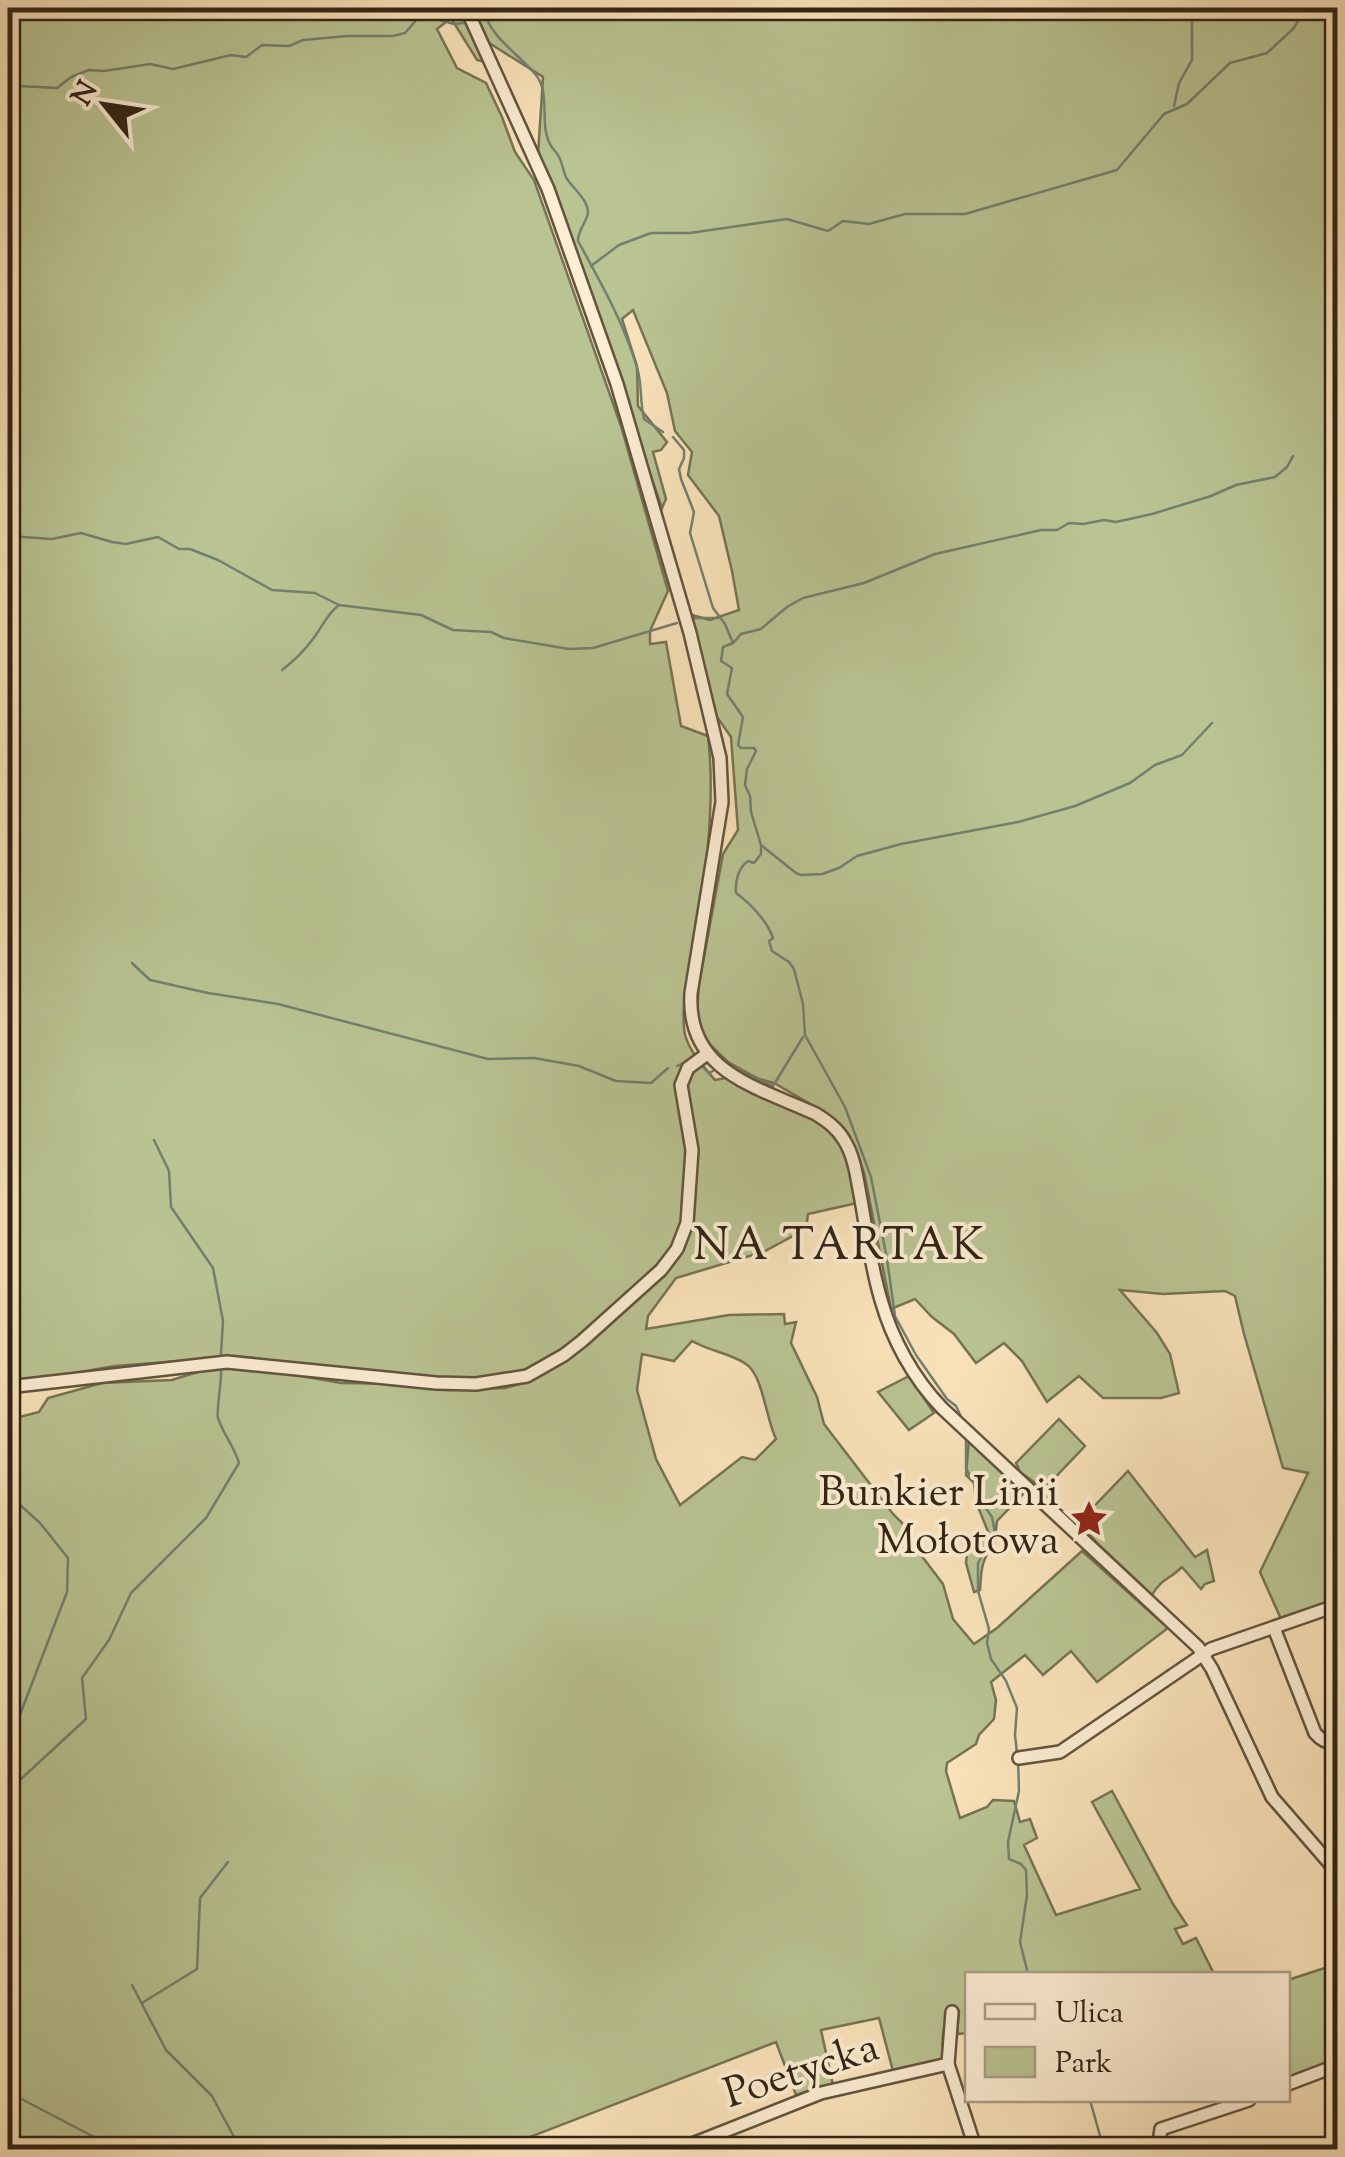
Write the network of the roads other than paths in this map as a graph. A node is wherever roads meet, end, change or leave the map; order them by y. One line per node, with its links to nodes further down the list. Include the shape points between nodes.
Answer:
1 (466, 8): 2 (street, via 548,189 617,384 720,758 722,802 690,1008)
2 (707, 1054): 3 (street, via 688,1068 680,1085 692,1150 687,1223 677,1249 582,1341 540,1370 507,1381 436,1383 228,1362); 6 (street, via 724,1071 827,1120 842,1136 857,1176 888,1325 930,1396)
3 (8, 1387)
4 (1338, 1605): 5 (street)
5 (1274, 1628): 6 (street); 7 (street, via 1315,1733)
6 (1203, 1655): 8 (street, via 1060,1752); 9 (street, via 1272,1797)
7 (1338, 1742)
8 (1018, 1758)
9 (1338, 1873)
10 (952, 2012): 11 (street)
11 (948, 2064): 15 (street, Poetycka, via 821,2093); 16 (street)
12 (1338, 2065): 13 (street)
13 (1290, 2083)
14 (1243, 2102): 17 (street, via 1161,2130)
15 (677, 2150)
16 (976, 2150)
17 (1158, 2150)

